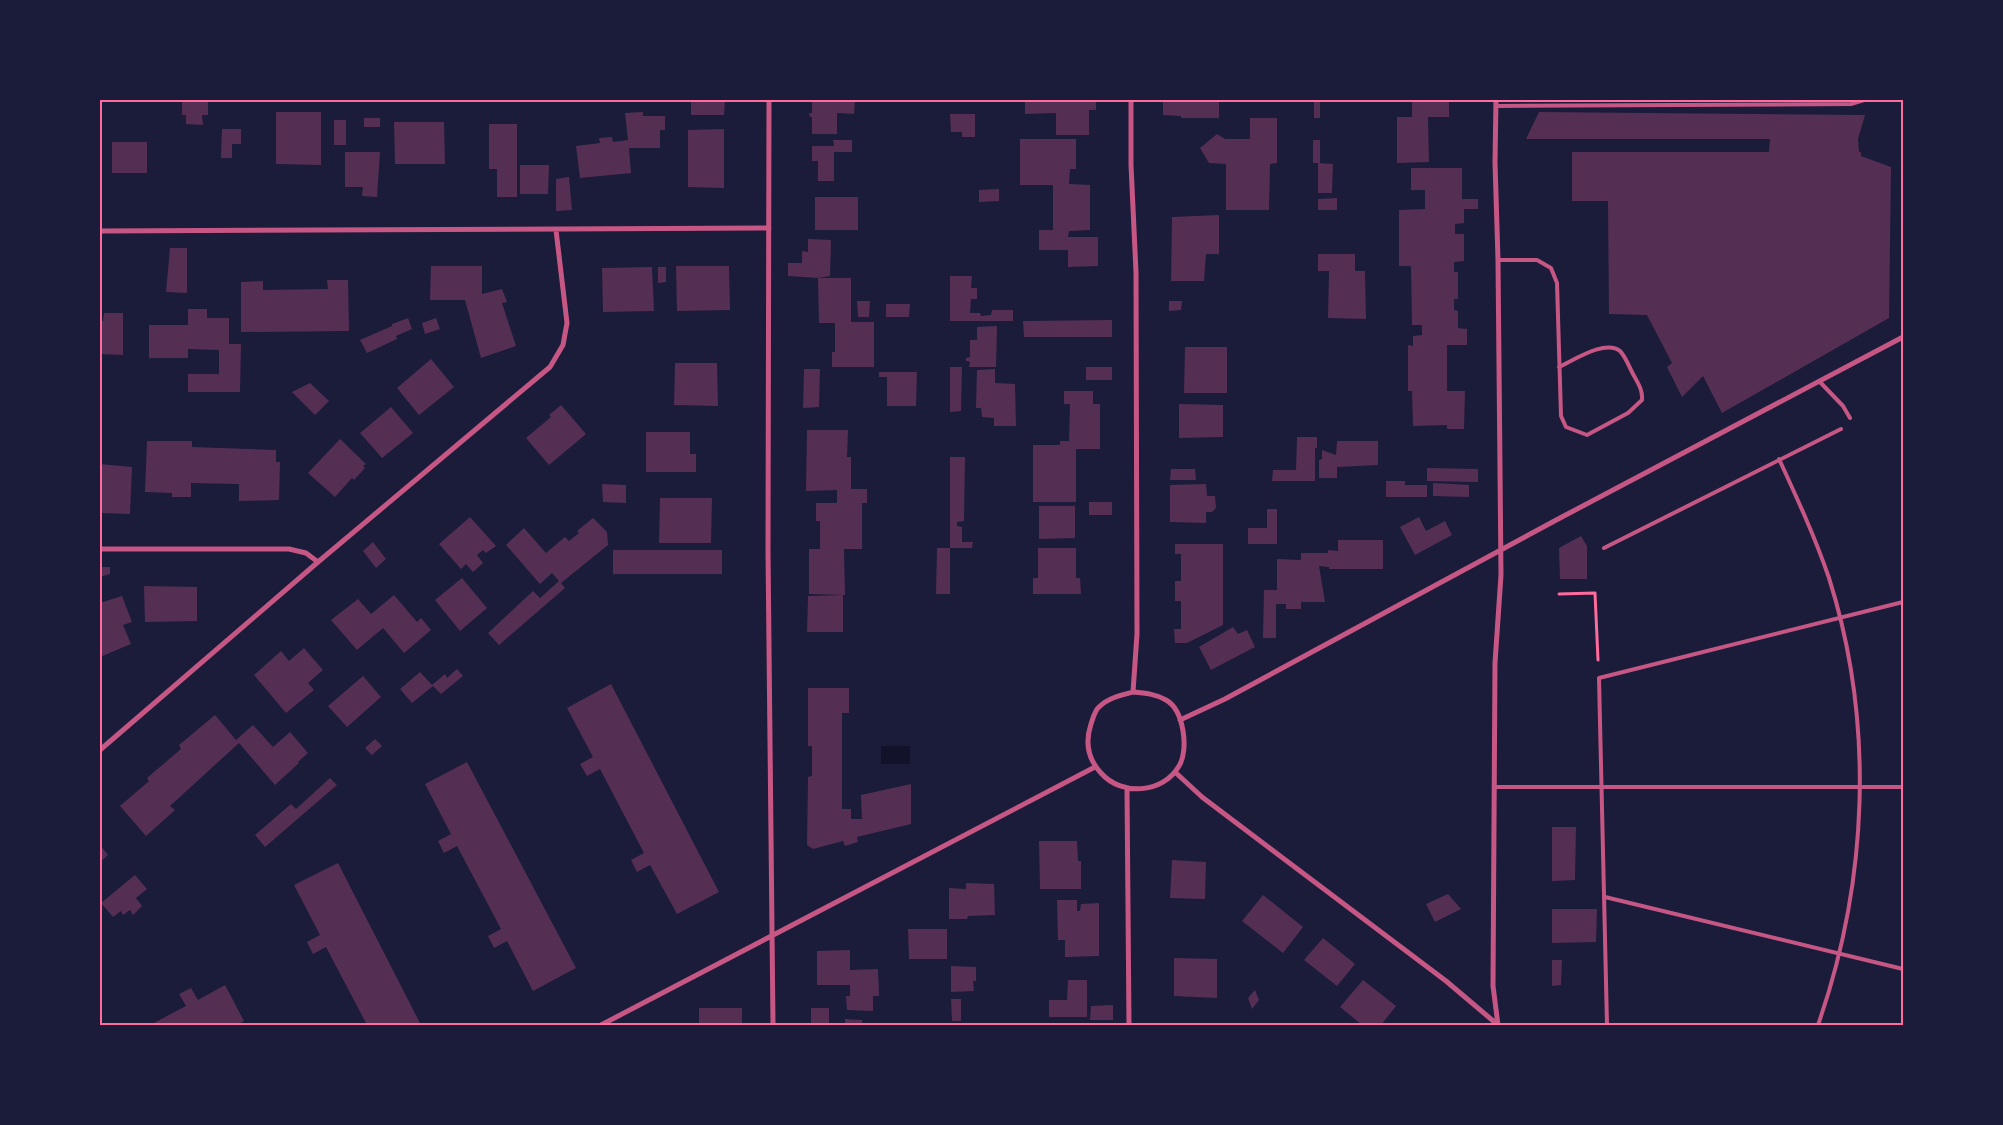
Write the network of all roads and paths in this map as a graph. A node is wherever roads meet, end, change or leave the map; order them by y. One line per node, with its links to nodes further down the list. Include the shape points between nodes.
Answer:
1 (769, 100): 5 (street)
2 (1131, 100): 23 (street, via 1136,282 1137,634)
3 (1864, 100): 4 (lane, via 1851,104)
4 (1496, 103): 8 (street, via 1494,162)
5 (769, 228): 6 (street); 34 (street)
6 (556, 230): 7 (street); 18 (street, via 567,323 564,345 550,367)
7 (100, 231)
8 (1498, 260): 10 (lane, via 1537,260 1551,268 1557,283); 17 (street)
9 (1903, 337): 11 (street)
10 (1560, 367): 10 (lane, via 1561,416 1566,427 1587,435 1628,414 1642,400 1643,391 1621,352 1614,348 1598,349)
11 (1819, 381): 12 (lane); 17 (street)
12 (1850, 418)
13 (1841, 429): 14 (lane)
14 (1780, 459): 15 (lane); 21 (lane, via 1812,533)
15 (1604, 548)
16 (100, 550): 18 (street, via 289,549 306,553)
17 (1501, 551): 24 (street); 29 (street, via 1495,664)
18 (318, 562): 25 (street)
19 (1559, 594): 22 (path, via 1595,593)
20 (1903, 602): 21 (lane)
21 (1840, 617): 22 (lane); 30 (lane, via 1854,691)
22 (1599, 678): 28 (lane)
23 (1133, 692): 24 (street, via 1151,693 1168,701); 26 (street, via 1114,697 1098,707 1087,737 1089,756)
24 (1180, 720): 27 (street, via 1184,735 1183,752 1181,764)
25 (100, 750)
26 (1095, 767): 32 (street, via 1107,780); 34 (street)
27 (1175, 772): 32 (street, via 1161,783 1142,789); 40 (street, via 1202,797 1446,981)
28 (1602, 786): 29 (lane); 30 (lane); 33 (lane)
29 (1495, 787): 40 (street, via 1493,986)
30 (1861, 787): 31 (lane); 35 (lane, via 1854,876)
31 (1903, 787)
32 (1128, 789): 39 (street)
33 (1605, 897): 35 (lane); 41 (lane)
34 (771, 936): 37 (street); 38 (street)
35 (1840, 954): 36 (lane); 42 (lane)
36 (1903, 969)
37 (601, 1025)
38 (773, 1025)
39 (1129, 1025)
40 (1498, 1025)
41 (1607, 1025)
42 (1818, 1025)

